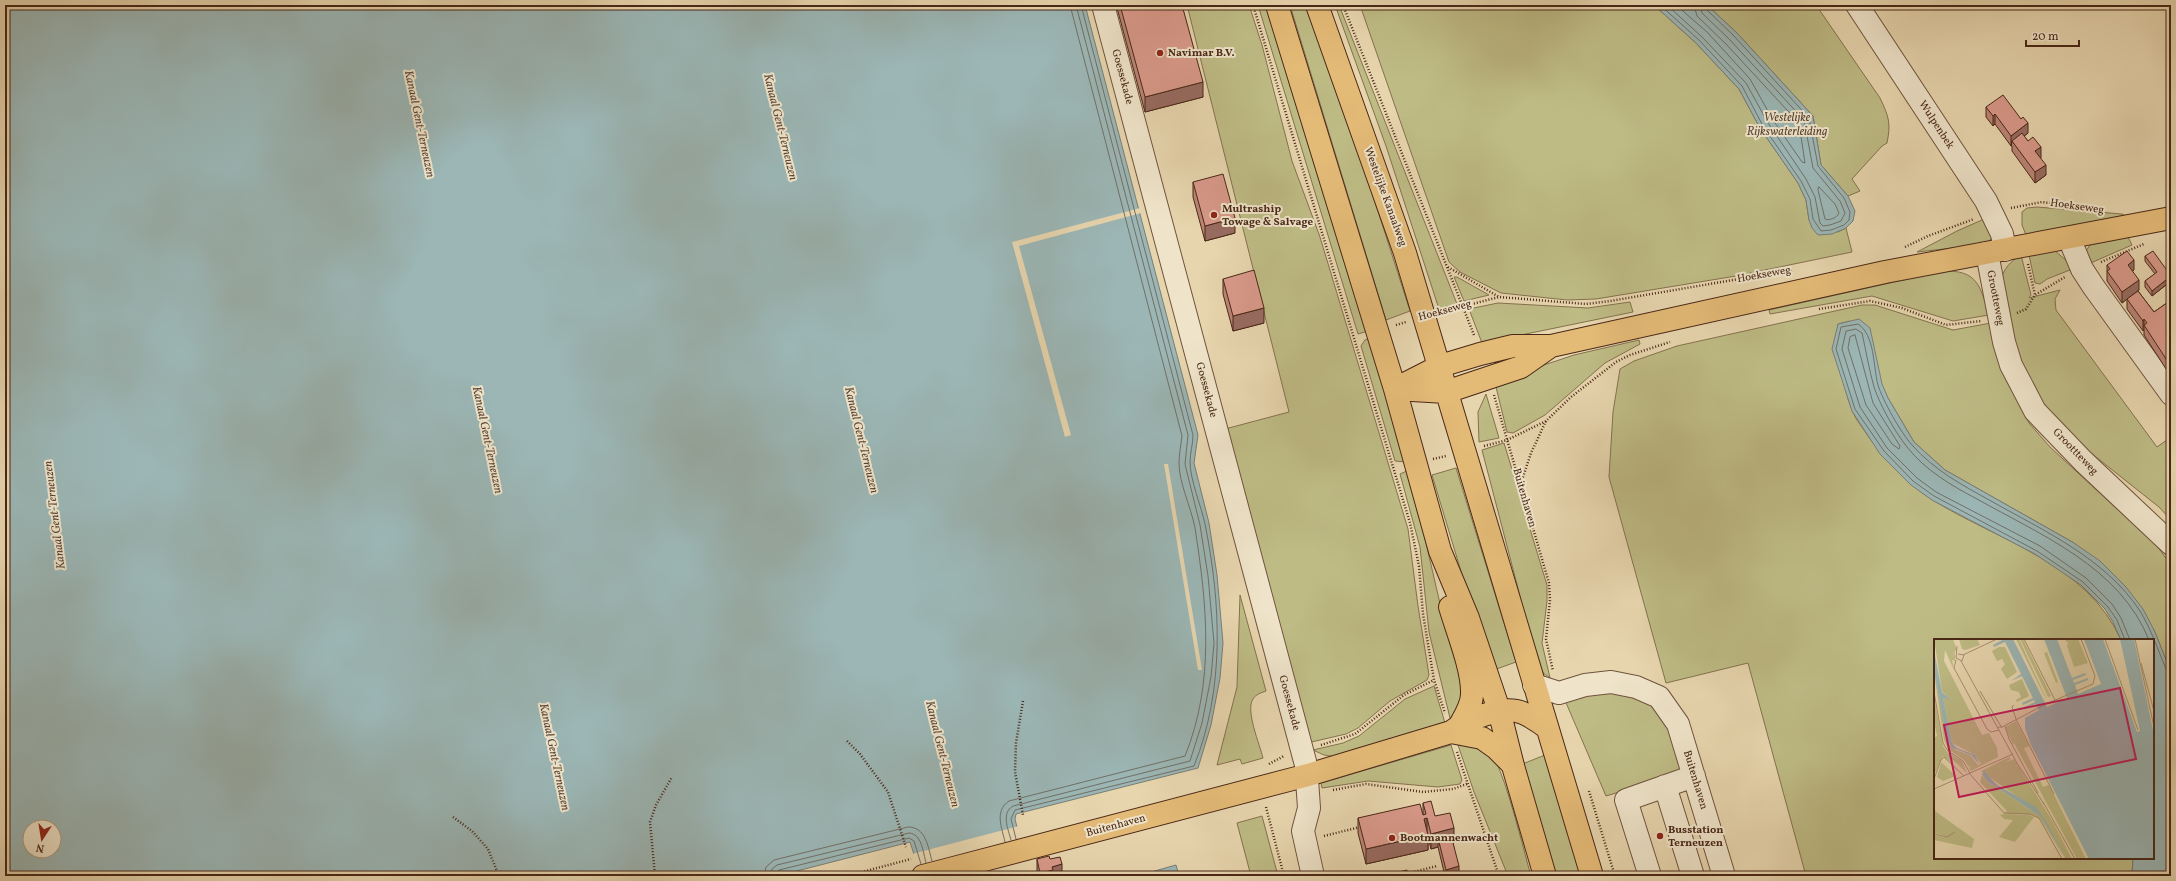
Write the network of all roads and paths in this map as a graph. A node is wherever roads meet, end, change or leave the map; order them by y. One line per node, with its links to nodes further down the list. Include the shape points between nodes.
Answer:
1 (1103, 5): 49 (street, Goessekade)
2 (1253, 5): 23 (path)
3 (1277, 5): 22 (main road)
4 (1317, 5): 20 (main road, Westelijke Kanaalweg, via 1405,253)
5 (1343, 5): 14 (path)
6 (1857, 5): 8 (street, Wulpenbek)
7 (2100, 211): 8 (path, Hoekseweg, via 2042,202)
8 (1991, 212): 12 (path, Hoekseweg); 13 (street, Wulpenbek, via 2002,234)
9 (2171, 218): 10 (main road, Hoekseweg)
10 (2069, 238): 13 (main road, Hoekseweg); 15 (street)
11 (2150, 242): 15 (path)
12 (1904, 248)
13 (1996, 252): 21 (street, Grootteweg); 26 (main road, Hoekseweg, via 1885,272)
14 (1447, 267): 17 (path); 18 (path)
15 (2082, 269): 21 (path, via 2035,295 2026,309 2012,316); 32 (street)
16 (1796, 270): 17 (path, Hoekseweg, via 1586,304)
17 (1499, 298): 18 (path, Hoekseweg)
18 (1464, 306): 20 (path, Hoekseweg); 27 (path)
19 (1818, 309): 21 (path, via 1870,301 1902,308 1946,325 1962,325)
20 (1424, 316): 22 (path, Hoekseweg); 28 (main road, Westelijke Kanaalweg)
21 (1998, 318): 25 (street, Grootteweg)
22 (1378, 330): 23 (path, Hoekseweg); 30 (main road)
23 (1354, 339): 37 (path)
24 (1676, 340): 33 (path, via 1616,362 1571,397)
25 (2004, 342): 39 (street, Groottteweg, via 2011,365 2035,411 2083,461)
26 (1551, 346): 27 (main road, Hoekseweg, via 1513,346); 29 (main road, Hoekseweg, via 1521,367)
27 (1480, 354): 28 (main road, Hoekseweg)
28 (1440, 366): 30 (main road, Hoekseweg); 31 (main road, Westelijke Kanaalweg)
29 (1489, 379): 31 (main road, Hoekseweg); 34 (path, Buitenhaven)
30 (1395, 389): 31 (main road, Hoekseweg); 36 (main road, Buitenhaven)
31 (1446, 392): 35 (main road)
32 (2171, 394)
33 (1546, 421): 34 (path); 38 (path)
34 (1507, 440): 35 (path); 38 (path, Buitenhaven)
35 (1465, 451): 36 (path); 42 (main road)
36 (1415, 464): 37 (path); 40 (main road, Buitenhaven)
37 (1394, 469): 41 (path, via 1410,523 1419,566 1423,614)
38 (1520, 484): 43 (path, Buitenhaven, via 1549,583 1546,640)
39 (2171, 544)
40 (1440, 551): 45 (main road, Buitenhaven, via 1468,618); 47 (main road, Buitenhaven, via 1442,578 1472,693 1466,715)
41 (1434, 680): 47 (path); 49 (path, via 1404,695 1349,737)
42 (1534, 685): 43 (street); 46 (main road)
43 (1559, 693): 52 (street, Buitenhaven, via 1585,685 1611,682 1636,687 1658,697 1678,724)
44 (1023, 701): 59 (path, via 1016,743 1015,772)
45 (1499, 710): 46 (main road, Buitenhaven, via 1515,710); 47 (main road, Buitenhaven); 50 (main road, Buitenhaven)
46 (1546, 727): 75 (main road)
47 (1455, 729): 50 (main road, Buitenhaven, via 1482,738); 51 (main road, Buitenhaven); 55 (path)
48 (847, 741): 63 (path, via 888,792)
49 (1302, 750): 51 (street, Goessekade)
50 (1513, 766): 74 (main road, Buitenhaven)
51 (1308, 775): 62 (street, via 1310,808 1303,831); 65 (main road, Buitenhaven, via 1026,849)
52 (1694, 776): 57 (street); 79 (street, Buitenhaven)
53 (672, 777): 69 (path, via 656,805 650,822)
54 (1370, 784): 55 (path, via 1423,792 1452,789)
55 (1467, 784): 73 (path)
56 (1587, 785): 76 (path)
57 (1665, 786): 77 (street, via 1626,800); 78 (street)
58 (1266, 807): 71 (path)
59 (1023, 815)
60 (453, 817): 68 (path, via 472,831 488,848)
61 (1363, 826): 62 (path)
62 (1305, 842): 72 (street)
63 (906, 847)
64 (1436, 866): 67 (path)
65 (918, 868): 66 (path)
66 (860, 874): 70 (path)
67 (1403, 874)
68 (499, 876)
69 (655, 876)
70 (847, 876)
71 (1284, 876)
72 (1313, 876)
73 (1499, 876)
74 (1545, 876)
75 (1592, 876)
76 (1615, 876)
77 (1650, 876)
78 (1693, 876)
79 (1724, 876)

